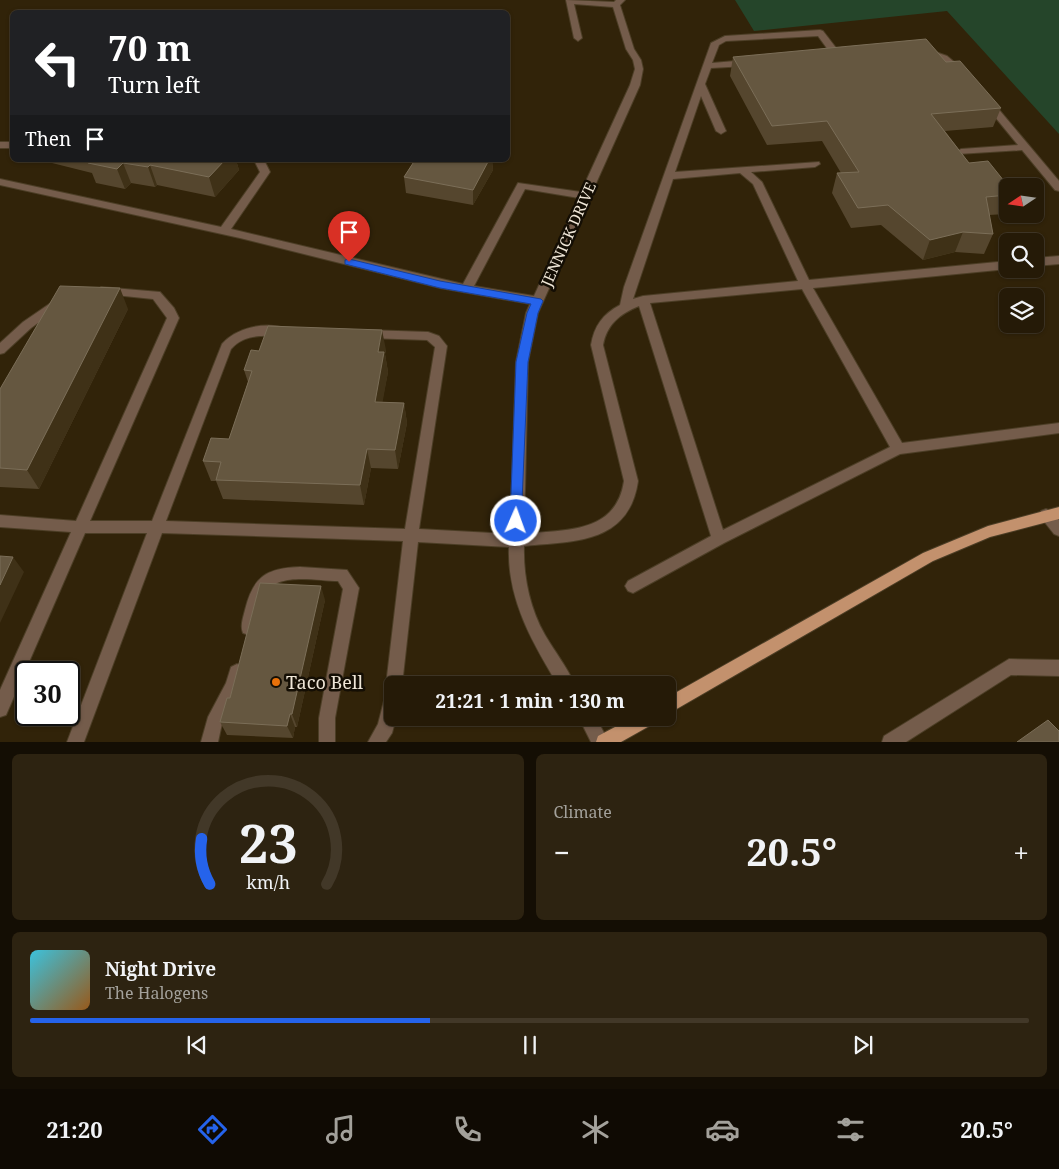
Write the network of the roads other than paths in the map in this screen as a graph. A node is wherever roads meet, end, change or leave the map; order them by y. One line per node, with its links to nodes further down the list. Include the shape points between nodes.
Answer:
1 (618, 2): 2 (street, via 569,1); 21 (street, JENNICK DRIVE, via 630,49 639,69 635,85)
2 (578, 38)
3 (917, 50): 7 (street, via 944,58)
4 (856, 54): 6 (street, via 832,56 820,33 725,39 715,43)
5 (753, 62): 6 (street)
6 (707, 66): 8 (street)
7 (967, 77)
8 (701, 84): 10 (street); 18 (street)
9 (983, 95): 12 (street)
10 (721, 132)
11 (7, 145): 14 (street)
12 (1025, 147): 13 (street); 20 (street)
13 (962, 152)
14 (0, 153)
15 (260, 162): 22 (street, via 265,172)
16 (815, 164): 17 (street)
17 (742, 170): 18 (street); 26 (street, via 757,182)
18 (669, 176): 32 (street)
19 (0, 182): 22 (street)
20 (1059, 188)
21 (585, 196): 27 (street, via 522,185); 31 (street, JENNICK DRIVE)
22 (224, 232): 27 (street)
23 (1059, 260): 24 (street)
24 (1044, 261)
25 (999, 266): 26 (street)
26 (805, 284): 30 (street); 37 (street)
27 (466, 289): 31 (street)
28 (89, 292): 40 (street, via 109,290 156,295 173,318)
29 (69, 294): 35 (street)
30 (644, 300): 32 (street); 44 (street)
31 (538, 301): 45 (street, JENNICK DRIVE, via 532,313 522,362)
32 (626, 306): 45 (street, via 602,325 597,345 631,481 629,495 621,511 606,525 587,533)
33 (298, 331): 41 (street, via 246,332 232,338)
34 (355, 334): 43 (street, via 428,336 441,346)
35 (0, 350)
36 (1059, 428): 37 (street)
37 (898, 449): 44 (street)
38 (1052, 514): 42 (street); 52 (main road, via 988,532 928,557)
39 (0, 521): 40 (street)
40 (80, 527): 41 (street); 53 (street)
41 (157, 527): 43 (street); 57 (street)
42 (1059, 530)
43 (411, 535): 45 (street); 50 (street)
44 (719, 539): 46 (street)
45 (516, 541): 51 (street, JENNICK DRIVE, via 516,563 523,600 538,638)
46 (632, 586)
47 (246, 640): 59 (street, via 257,596 264,582 283,573 342,575 351,588 327,718)
48 (241, 658): 58 (street, via 234,685 216,717)
49 (1059, 668): 62 (street, via 1008,667)
50 (395, 676)
51 (561, 676)
52 (676, 701)
53 (0, 709)
54 (386, 726): 60 (street)
55 (592, 726): 61 (street)
56 (632, 726): 61 (main road)
57 (75, 742)
58 (209, 742)
59 (327, 742)
60 (376, 742)
61 (603, 742)
62 (890, 742)

